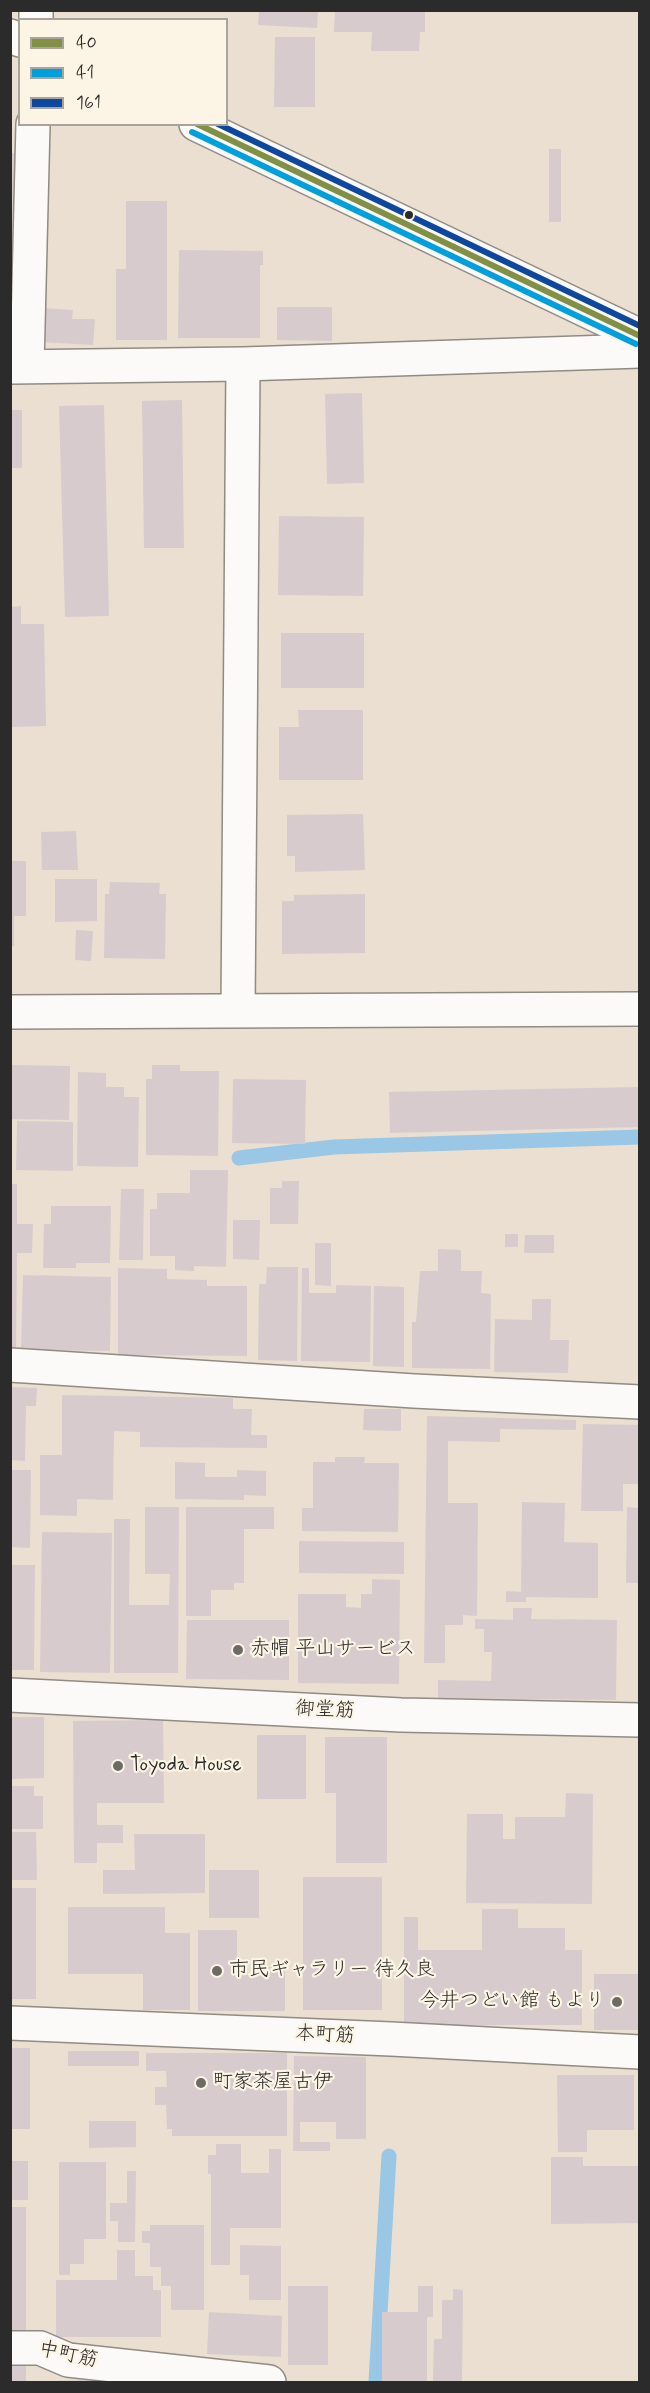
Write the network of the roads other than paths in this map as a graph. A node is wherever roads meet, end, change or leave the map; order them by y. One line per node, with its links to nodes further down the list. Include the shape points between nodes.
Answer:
1 (33, 126): 6 (main road)
2 (200, 126): 3 (main road)
3 (639, 336)
4 (639, 351): 5 (main road)
5 (243, 364): 6 (main road); 8 (main road)
6 (19, 366)
7 (639, 1009): 8 (main road)
8 (238, 1010): 9 (main road)
9 (10, 1011)
10 (10, 1365): 11 (main road)
11 (639, 1402)
12 (10, 1695): 13 (main road, 御堂筋, via 401,1715)
13 (639, 1720)
14 (10, 2023): 15 (main road, 本町筋)
15 (639, 2052)
16 (10, 2348): 17 (main road, 中町筋, via 40,2348 68,2360)
17 (269, 2382)

